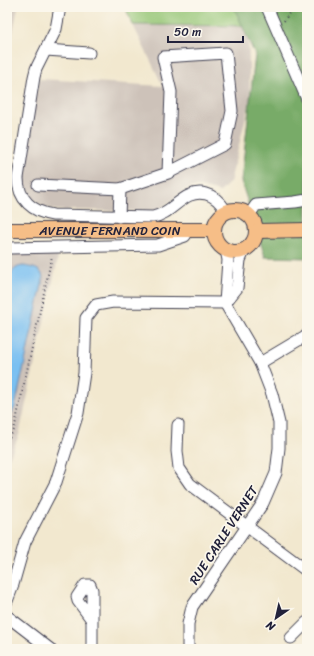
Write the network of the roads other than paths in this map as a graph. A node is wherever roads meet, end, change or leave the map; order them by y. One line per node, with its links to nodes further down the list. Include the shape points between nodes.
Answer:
1 (60, 7): 3 (street, via 56,29)
2 (267, 7): 5 (street)
3 (46, 50): 4 (street); 12 (street, via 34,77 19,174 21,194 34,210 47,214)
4 (89, 53)
5 (307, 99)
6 (168, 173): 6 (street, via 171,92 163,57 226,53 232,111 225,144); 8 (street)
7 (38, 185): 8 (street)
8 (120, 189): 12 (street)
9 (307, 200): 11 (street, via 256,206)
10 (226, 211): 11 (main road, via 236,210); 12 (street, via 218,200 207,194 198,193 187,196 160,216); 14 (main road, via 217,219)
11 (249, 215): 17 (main road)
12 (119, 217)
13 (7, 230): 16 (main road, AVENUE FERNAND COIN)
14 (214, 230): 16 (main road, AVENUE FERNAND COIN); 19 (main road, via 217,242)
15 (307, 230): 17 (main road)
16 (188, 231): 18 (street, via 185,236 158,245)
17 (257, 231): 20 (main road, via 253,243)
18 (10, 248)
19 (226, 250): 20 (main road); 21 (street, via 228,260)
20 (244, 251): 21 (street, via 240,260 237,288)
21 (225, 303): 23 (street, RUE CARLE VERNET); 27 (street, via 113,302 96,305 86,318 84,373 78,414 56,482 25,542)
22 (307, 335): 23 (street)
23 (260, 363): 25 (street, RUE CARLE VERNET, via 272,394 279,423 279,448 276,473 263,503)
24 (178, 425): 25 (street, via 177,451 180,468 190,484)
25 (248, 526): 26 (street); 34 (street, RUE CARLE VERNET, via 192,607 188,624)
26 (307, 571)
27 (7, 601)
28 (7, 616): 32 (street)
29 (92, 620): 33 (street)
30 (307, 622): 31 (street)
31 (291, 638)
32 (50, 649)
33 (92, 649)
34 (188, 649)

